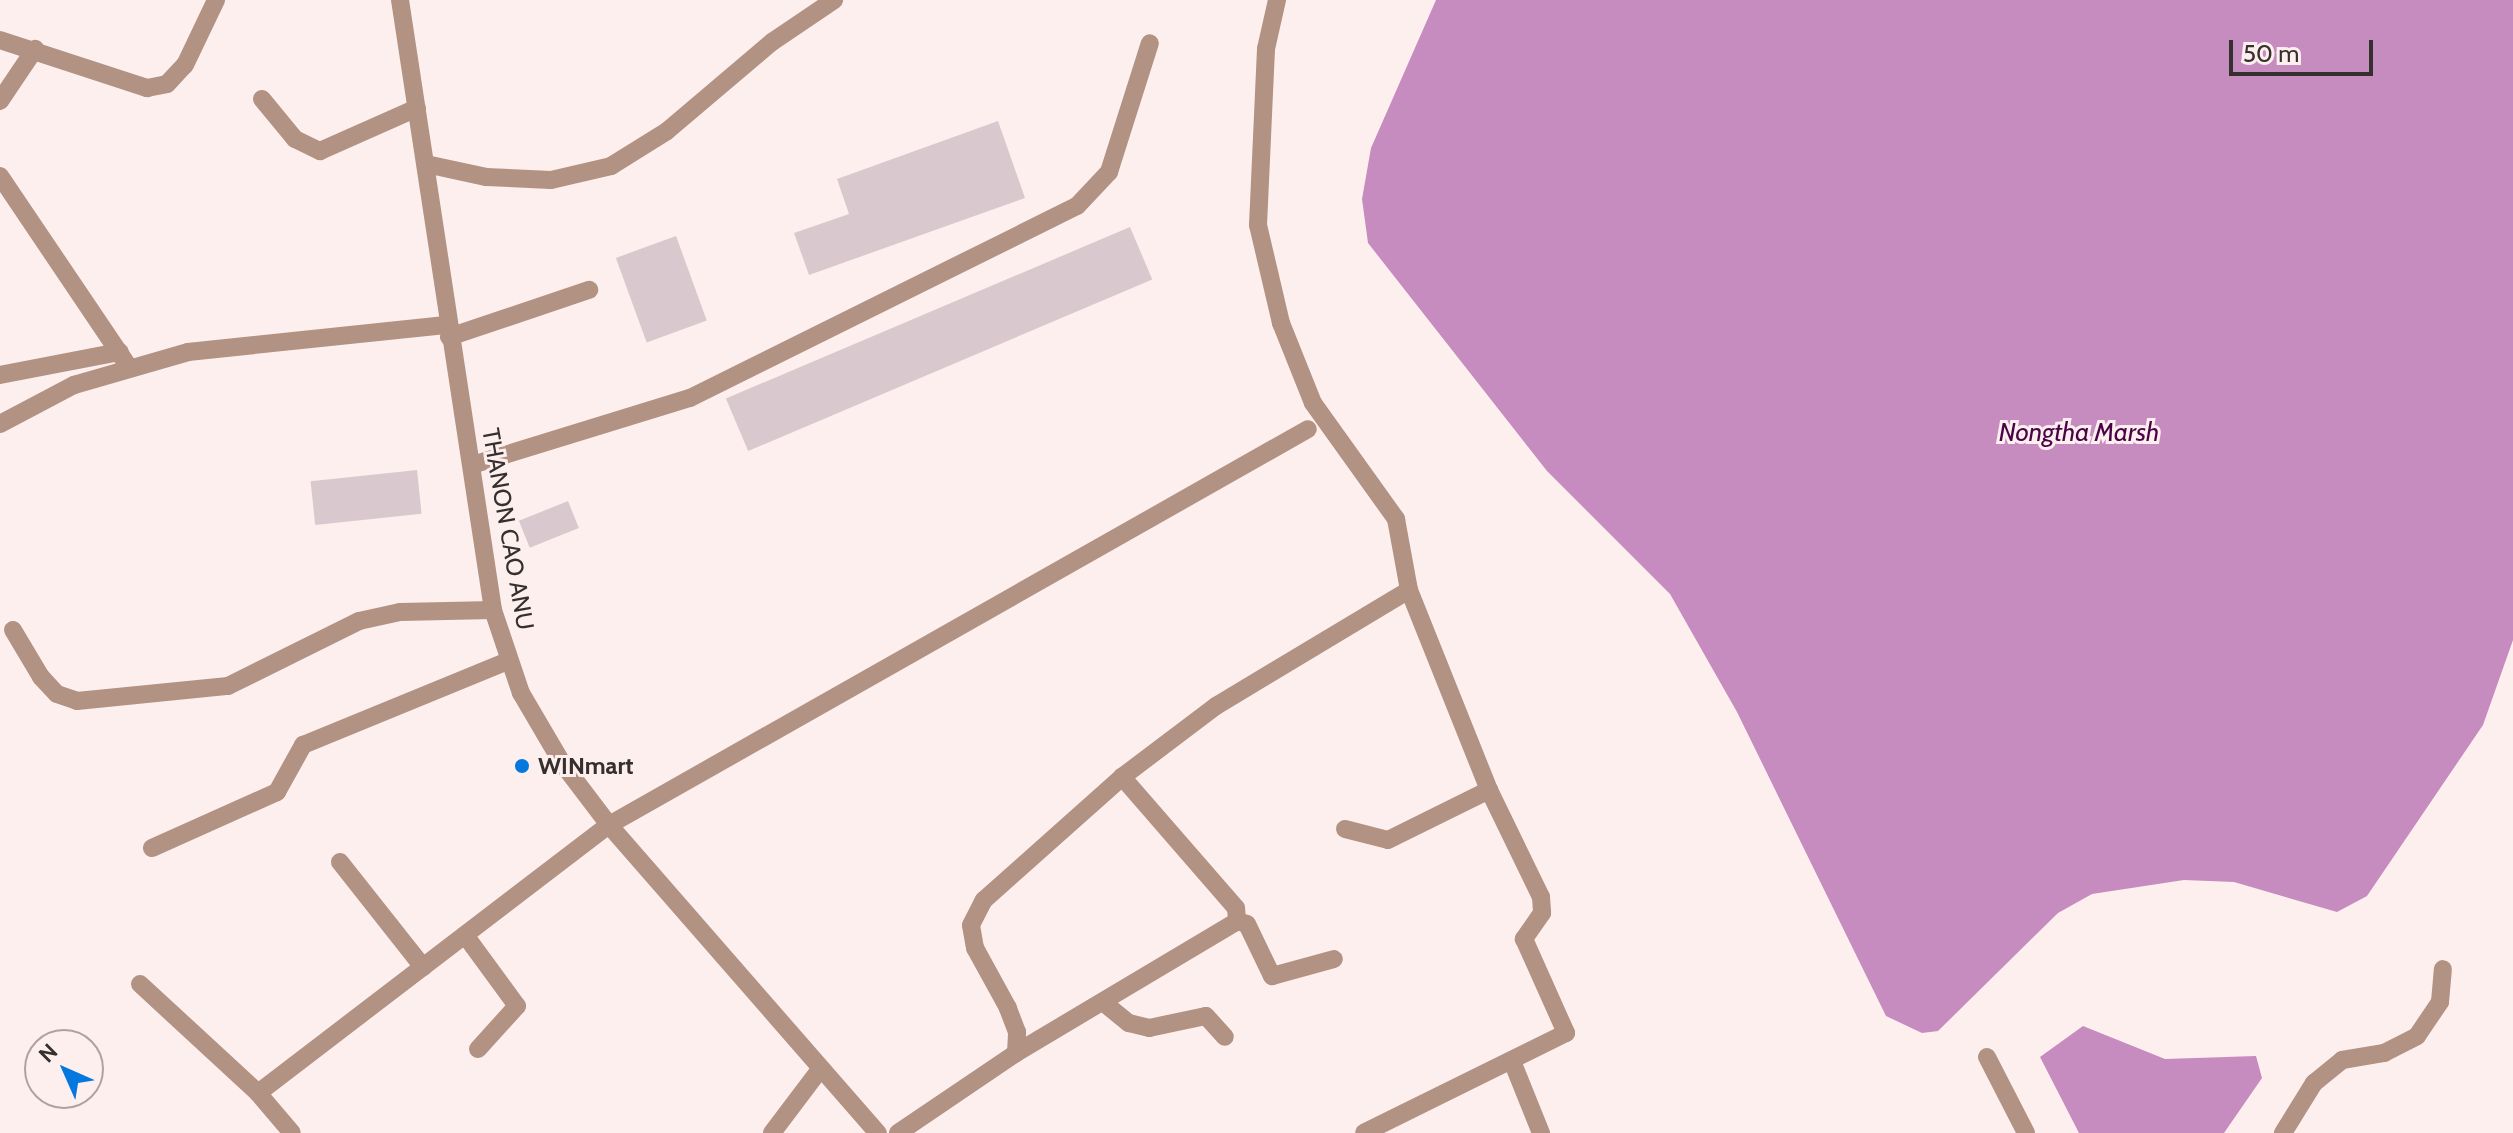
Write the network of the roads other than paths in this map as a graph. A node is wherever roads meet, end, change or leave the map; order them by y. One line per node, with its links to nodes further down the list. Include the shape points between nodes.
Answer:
1 (216, 0): 7 (street, via 185,65 167,84 147,88)
2 (400, 0): 10 (street, THANON CAO ANU)
3 (834, 0): 11 (street, via 772,42 667,131 611,166 551,180 486,177)
4 (1277, 0): 20 (street, via 1266,49 1258,225 1281,323 1313,403 1396,519)
5 (0, 40): 7 (street)
6 (1150, 43): 19 (street, via 1109,172 1077,206 690,398)
7 (35, 49): 9 (street)
8 (262, 99): 10 (street, via 295,139 320,151)
9 (0, 101)
10 (417, 108): 11 (street, THANON CAO ANU)
11 (426, 164): 14 (street, THANON CAO ANU)
12 (0, 176): 15 (street)
13 (589, 290): 14 (street)
14 (448, 331): 15 (street); 19 (street, THANON CAO ANU)
15 (124, 359): 16 (street); 17 (street)
16 (0, 375)
17 (0, 424)
18 (1308, 429): 26 (street)
19 (472, 465): 21 (street, THANON CAO ANU)
20 (1409, 590): 24 (street, via 1216,706); 25 (street)
21 (493, 610): 22 (street, via 400,612 359,621 228,686 77,701 57,694 41,677); 23 (street, THANON CAO ANU)
22 (13, 630)
23 (508, 661): 26 (street, THANON CAO ANU, via 545,736); 28 (street, via 303,745 277,792)
24 (1122, 777): 30 (street, via 1236,908); 39 (street, via 984,900 971,925 975,948 1017,1032)
25 (1489, 790): 27 (street, via 1388,840); 41 (street, via 1541,897 1542,913 1524,939 1566,1033)
26 (609, 825): 31 (street); 42 (street, THANON CAO ANU)
27 (1345, 829)
28 (152, 848)
29 (340, 862): 33 (street)
30 (1237, 921): 32 (street, via 1247,924 1272,976); 36 (street)
31 (465, 935): 33 (street); 38 (street, via 517,1006)
32 (1334, 959)
33 (423, 967): 43 (street)
34 (2443, 969): 51 (street, via 2440,1002 2417,1036 2384,1053 2342,1060 2314,1083)
35 (140, 984): 43 (street)
36 (1104, 1003): 37 (street, via 1129,1023 1149,1028 1206,1016); 39 (street)
37 (1225, 1037)
38 (478, 1049)
39 (1016, 1053): 47 (street)
40 (1987, 1057): 50 (street)
41 (1512, 1061): 48 (street); 49 (street)
42 (821, 1068): 45 (street); 46 (street, THANON CAO ANU)
43 (258, 1093): 44 (street)
44 (292, 1133)
45 (772, 1133)
46 (878, 1133)
47 (898, 1133)
48 (1364, 1133)
49 (1541, 1133)
50 (2026, 1133)
51 (2283, 1133)

